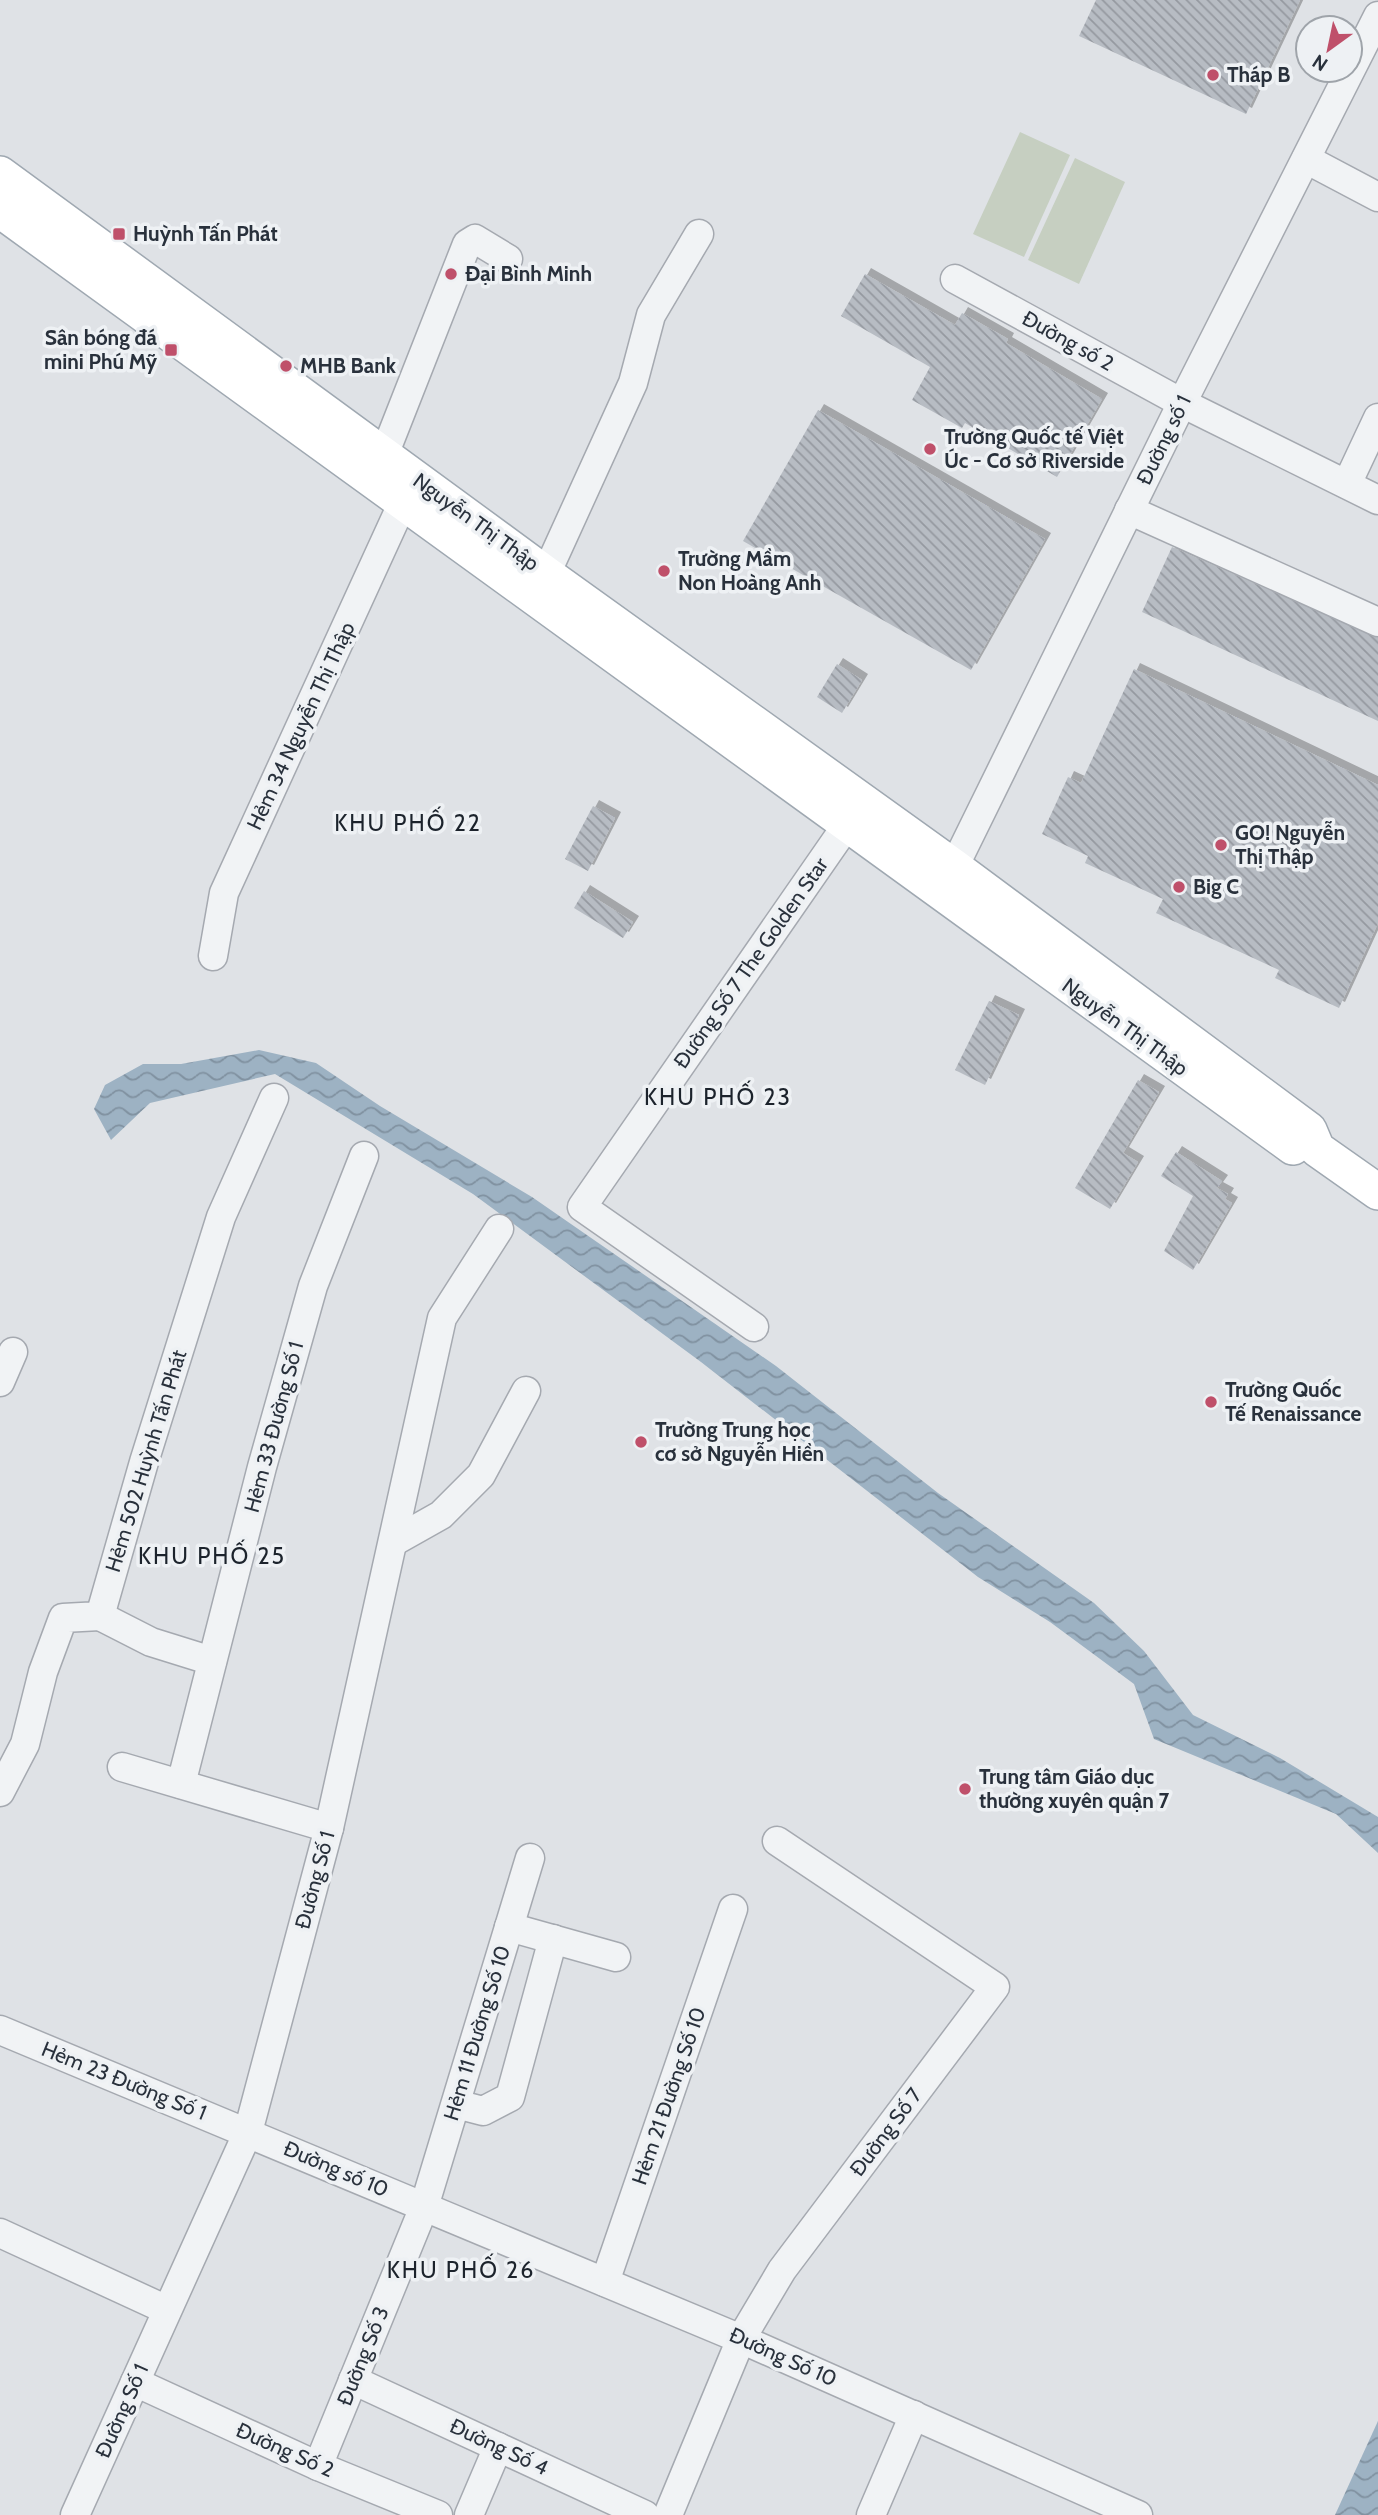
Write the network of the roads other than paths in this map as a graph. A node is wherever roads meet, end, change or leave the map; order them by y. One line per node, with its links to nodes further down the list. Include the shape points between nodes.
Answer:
1 (1378, 16): 2 (street, Đường số 1)
2 (1306, 159): 4 (street); 9 (street, Đường số 1)
3 (0, 174): 11 (main road, Nguyễn Thị Thập)
4 (1378, 197)
5 (0, 210): 13 (main road, Nguyễn Thị Thập)
6 (699, 234): 16 (street, via 651,315 633,383)
7 (508, 259): 11 (street, via 475,239 467,244)
8 (955, 279): 9 (street, Đường số 2)
9 (1182, 403): 12 (street, Đường số 2); 15 (street, Đường số 1)
10 (1378, 418): 12 (street)
11 (384, 455): 16 (main road, Nguyễn Thị Thập)
12 (1347, 484): 14 (street, Đường số 2)
13 (404, 500): 18 (main road, Nguyễn Thị Thập); 20 (street, Hẻm 34 Nguyễn Thị Thập, via 224,893)
14 (1378, 500)
15 (1129, 510): 17 (street); 19 (street, Đường số 1)
16 (546, 574): 18 (main road, Nguyễn Thị Thập)
17 (1378, 622)
18 (856, 813): 19 (main road, Nguyễn Thị Thập); 25 (street, Đường Số 7 The Golden Star, via 582,1207)
19 (947, 878): 23 (main road, Nguyễn Thị Thập, via 1309,1130 1317,1149)
20 (213, 956)
21 (274, 1098): 30 (street, Hẻm 502 Huỳnh Tấn Phát, via 221,1217)
22 (364, 1156): 31 (street, Hẻm 33 Đường Số 1, via 313,1286)
23 (1378, 1192)
24 (499, 1229): 29 (street, Đường Số 1, via 442,1318)
25 (754, 1327)
26 (13, 1352): 27 (street)
27 (0, 1382)
28 (526, 1391): 29 (street, via 481,1475 441,1515)
29 (393, 1542): 35 (street, Đường Số 1)
30 (100, 1616): 31 (street, via 151,1642); 34 (street, via 63,1618 24,1744)
31 (212, 1661): 33 (street, Hẻm 33 Đường Số 1)
32 (122, 1767): 33 (street)
33 (181, 1784): 35 (street)
34 (0, 1792)
35 (329, 1828): 44 (street, Đường Số 1)
36 (777, 1842): 49 (street, Đường Số 7, via 995,1987 782,2270)
37 (530, 1858): 39 (street, Hẻm 11 Đường Số 10)
38 (733, 1909): 47 (street, Hẻm 21 Đường Số 10)
39 (509, 1927): 40 (street); 43 (street, Hẻm 11 Đường Số 10)
40 (553, 1939): 41 (street); 43 (street, via 510,2097 483,2111)
41 (615, 1957)
42 (0, 2030): 44 (street, Hẻm 23 Đường Số 1)
43 (457, 2104): 45 (street, Hẻm 11 Đường Số 10)
44 (248, 2132): 45 (street, Đường số 10); 48 (street, Đường Số 1)
45 (424, 2207): 47 (street, Đường Số 10); 50 (street, Đường Số 3)
46 (0, 2233): 48 (street)
47 (605, 2282): 49 (street, Đường Số 10)
48 (167, 2310): 51 (street, Đường Số 1)
49 (741, 2339): 52 (street, Đường Số 10); 59 (street, Đường Số 7)
50 (353, 2380): 53 (street, Đường Số 4); 54 (street, Đường Số 3)
51 (135, 2382): 54 (street, Đường Số 2); 55 (street, Đường Số 1)
52 (914, 2415): 60 (street); 61 (street, Đường Số 10)
53 (498, 2447): 57 (street); 58 (street, Đường Số 4)
54 (318, 2466): 56 (street, Đường Số 2)
55 (75, 2515)
56 (438, 2515)
57 (469, 2515)
58 (645, 2515)
59 (668, 2515)
60 (871, 2515)
61 (1138, 2515)

